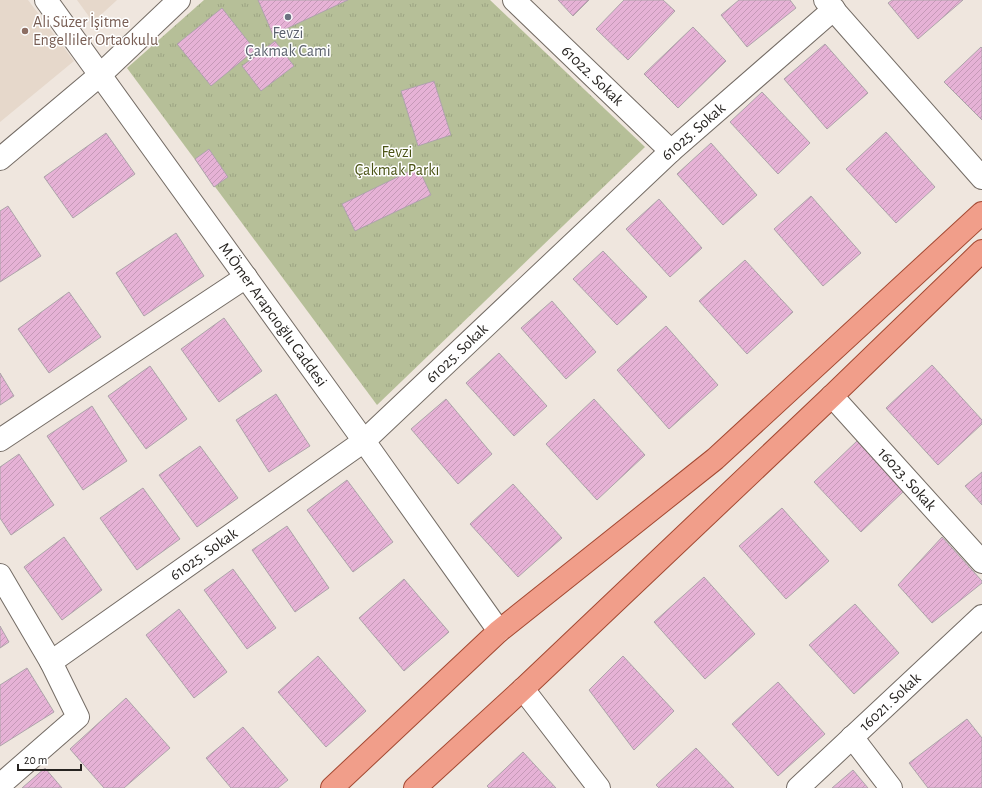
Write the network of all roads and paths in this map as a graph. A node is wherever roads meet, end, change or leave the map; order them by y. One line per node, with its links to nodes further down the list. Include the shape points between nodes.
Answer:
1 (46, 0): 5 (street, M.Ömer Arapcıoğlu Caddesi)
2 (179, 0): 5 (street)
3 (514, 0): 6 (street, 61022. Sokak)
4 (830, 5): 6 (street, 61025. Sokak); 8 (street)
5 (100, 75): 7 (street); 11 (street, M.Ömer Arapcıoğlu Caddesi)
6 (671, 151): 14 (street, 61025. Sokak)
7 (0, 159)
8 (982, 178)
9 (982, 213): 18 (main road, via 714,459)
10 (982, 251): 12 (main road)
11 (246, 277): 13 (street); 14 (street, M.Ömer Arapcıoğlu Caddesi)
12 (832, 396): 15 (street, 16023. Sokak); 20 (main road)
13 (0, 440)
14 (364, 441): 18 (street, M.Ömer Arapcıoğlu Caddesi); 19 (street, 61025. Sokak)
15 (982, 562)
16 (0, 575): 19 (street)
17 (982, 616): 21 (street, 16021. Sokak)
18 (499, 631): 23 (main road)
19 (51, 662): 22 (street, via 78,717)
20 (523, 689): 24 (main road); 25 (street)
21 (852, 737): 26 (street, 16021. Sokak); 27 (street)
22 (0, 785)
23 (332, 788)
24 (415, 788)
25 (599, 788)
26 (798, 788)
27 (891, 788)

